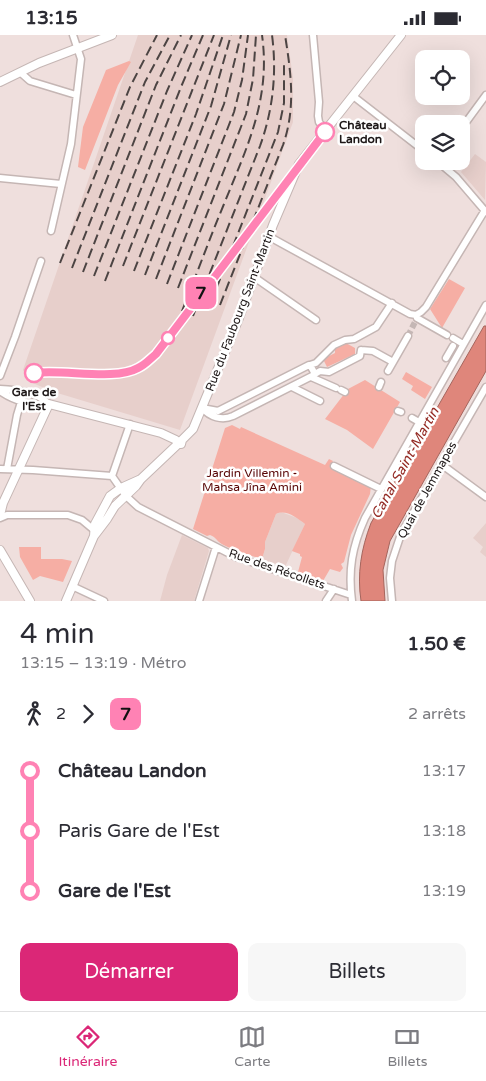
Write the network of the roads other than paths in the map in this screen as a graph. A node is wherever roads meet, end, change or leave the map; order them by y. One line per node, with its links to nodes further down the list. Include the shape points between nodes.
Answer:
1 (73, 35): 5 (street)
2 (112, 35): 5 (main road)
3 (313, 35): 12 (street, via 318,116)
4 (401, 35): 9 (main road, Rue du Faubourg Saint-Martin)
5 (77, 49): 6 (main road); 8 (street, via 81,59)
6 (21, 73): 7 (main road); 8 (street, via 30,81)
7 (0, 82)
8 (76, 95): 16 (street)
9 (353, 96): 12 (main road, Rue du Faubourg Saint-Martin); 13 (street)
10 (485, 99): 11 (street)
11 (470, 118)
12 (325, 130): 19 (main road, Rue du Faubourg Saint-Martin, via 299,164)
13 (415, 144)
14 (448, 170): 17 (street)
15 (0, 178): 16 (street)
16 (61, 184): 18 (street)
17 (485, 211): 24 (street)
18 (51, 231)
19 (268, 237): 21 (main road, Rue du Faubourg Saint-Martin); 22 (street)
20 (41, 261): 33 (street)
21 (254, 277): 25 (street); 43 (main road, Rue du Faubourg Saint-Martin)
22 (392, 303): 24 (street); 27 (street, via 380,324)
23 (486, 305): 29 (street)
24 (416, 319): 28 (street)
25 (316, 320)
26 (408, 336): 30 (street, via 390,366 373,351)
27 (354, 339): 30 (street); 32 (street, via 334,345)
28 (453, 341): 29 (street); 31 (street)
29 (463, 344): 47 (street)
30 (361, 350): 34 (street, via 360,356)
31 (446, 358)
32 (310, 365): 34 (street); 44 (street)
33 (0, 375)
34 (313, 375): 35 (street); 38 (street)
35 (292, 387): 41 (street); 45 (street, via 233,417)
36 (486, 387): 50 (street, Quai de Jemmapes)
37 (0, 390): 39 (street); 40 (street, via 8,397)
38 (341, 390)
39 (24, 392): 40 (street); 42 (street, via 41,396)
40 (22, 401): 42 (street); 52 (street)
41 (320, 401)
42 (49, 404): 48 (main road); 53 (main road)
43 (202, 408): 44 (street); 45 (street); 49 (main road, Rue du Faubourg Saint-Martin, via 193,429)
44 (221, 409): 45 (street)
45 (218, 417)
46 (412, 418): 47 (street)
47 (419, 422): 57 (street)
48 (130, 425): 49 (main road); 54 (street)
49 (179, 441): 55 (main road, Rue du Faubourg Saint-Martin)
50 (441, 464): 59 (street); 72 (street, Quai de Jemmapes, via 395,548 390,578)
51 (334, 466): 57 (street)
52 (3, 469): 53 (street)
53 (19, 469): 54 (street); 60 (main road)
54 (112, 476): 56 (street)
55 (141, 479): 56 (main road, Rue du Faubourg Saint-Martin); 58 (main road, Rue du Faubourg Saint-Martin)
56 (121, 488): 58 (street); 61 (main road, Rue du Faubourg Saint-Martin, via 106,501)
57 (381, 489): 66 (street, via 355,540 351,566)
58 (126, 496): 61 (main road, Rue du Faubourg Saint-Martin); 62 (street, Rue des Récollets, via 138,507)
59 (486, 497)
60 (0, 516): 61 (street, via 68,515 82,520)
61 (94, 533): 64 (main road, Rue du Faubourg Saint-Martin)
62 (216, 547): 65 (street, Rue des Récollets, via 236,557); 70 (street)
63 (0, 550): 68 (main road)
64 (72, 586): 67 (main road, Rue du Faubourg Saint-Martin); 69 (street)
65 (334, 589): 66 (street, Rue des Récollets); 71 (street)
66 (352, 598)
67 (69, 600)
68 (30, 601)
69 (104, 601)
70 (199, 601)
71 (326, 601)
72 (392, 601)

